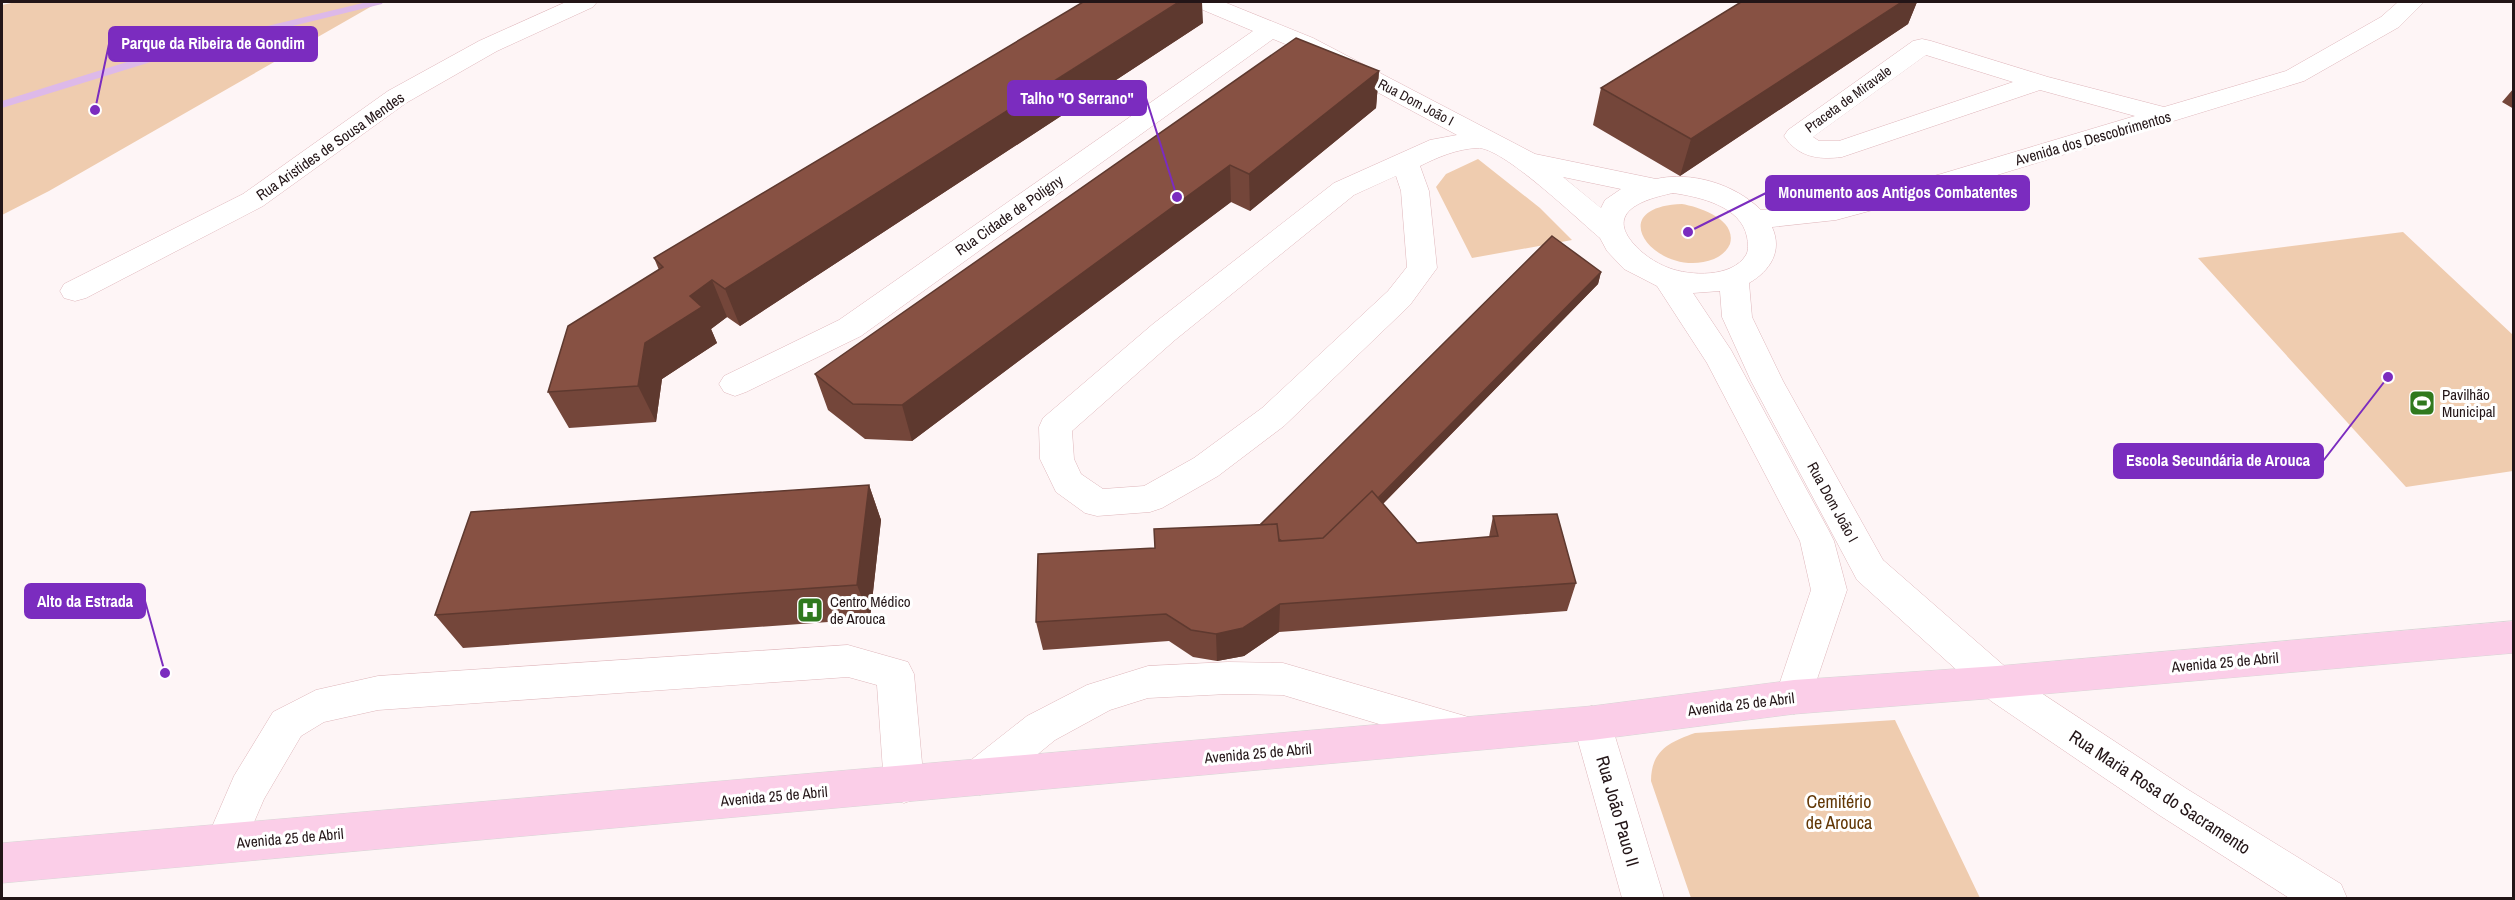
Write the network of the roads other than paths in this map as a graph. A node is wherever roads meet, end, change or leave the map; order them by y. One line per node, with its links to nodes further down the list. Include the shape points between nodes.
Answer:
1 (585, 2): 17 (street, Rua Aristides de Sousa Mendes, via 489,46 397,97 253,201)
2 (2412, 2): 6 (street, Avenida dos Descobrimentos, via 2390,22 2295,76)
3 (1212, 3): 4 (street, Rua Dom João I)
4 (1271, 29): 7 (street, Rua Dom João I); 18 (street, Rua Cidade de Poligny, via 850,328)
5 (2039, 82): 5 (street, Praceta de Miravale, via 1922,46 1797,136 1816,149 1842,149); 6 (street, Praceta de Miravale)
6 (2166, 116): 13 (street, Avenida dos Descobrimentos, via 1836,211)
7 (1444, 117): 8 (street, Rua Dom João I); 9 (street)
8 (1484, 138): 9 (street); 10 (street, Rua Dom João I)
9 (1440, 146): 11 (street)
10 (1527, 161): 12 (street, Rua Dom João I); 14 (street, Rua Dom João I)
11 (1405, 164): 11 (street, via 1344,189 1164,332 1054,427 1057,459 1068,483 1096,503 1150,499 1206,466 1273,417 1398,298 1422,268 1415,191)
12 (1650, 186): 13 (street, Rua Dom João I, via 1673,184 1720,194); 14 (street, Rua Dom João I, via 1631,193 1618,204 1611,217)
13 (1754, 220): 15 (street, Rua Dom João I, via 1762,237 1762,254 1752,268)
14 (1610, 231): 16 (street, Rua Dom João I, via 1629,260)
15 (1734, 278): 16 (street, Rua Dom João I, via 1703,283); 20 (street, Rua Dom João I, via 1737,317 1870,570)
16 (1668, 279): 21 (street, via 1720,358 1818,541 1829,590)
17 (75, 291)
18 (735, 384)
19 (2514, 637): 20 (main road, Avenida 25 de Abril)
20 (1997, 682): 21 (main road, Avenida 25 de Abril); 29 (street, Rua Maria Rosa do Sacramento, via 2173,802)
21 (1794, 697): 22 (main road, Avenida 25 de Abril)
22 (1592, 723): 23 (main road, Avenida 25 de Abril); 28 (street, Rua João Pauo II)
23 (1470, 734): 24 (main road, Avenida 25 de Abril); 24 (street, via 1283,679 1148,682 1100,697 1041,728)
24 (980, 777): 25 (main road, Avenida 25 de Abril)
25 (904, 785): 26 (main road, Avenida 25 de Abril); 26 (street, via 895,674 848,661 378,693 316,707 287,724 248,789)
26 (225, 843): 27 (main road, Avenida 25 de Abril)
27 (2, 862)
28 (1643, 898)
29 (2325, 898)

